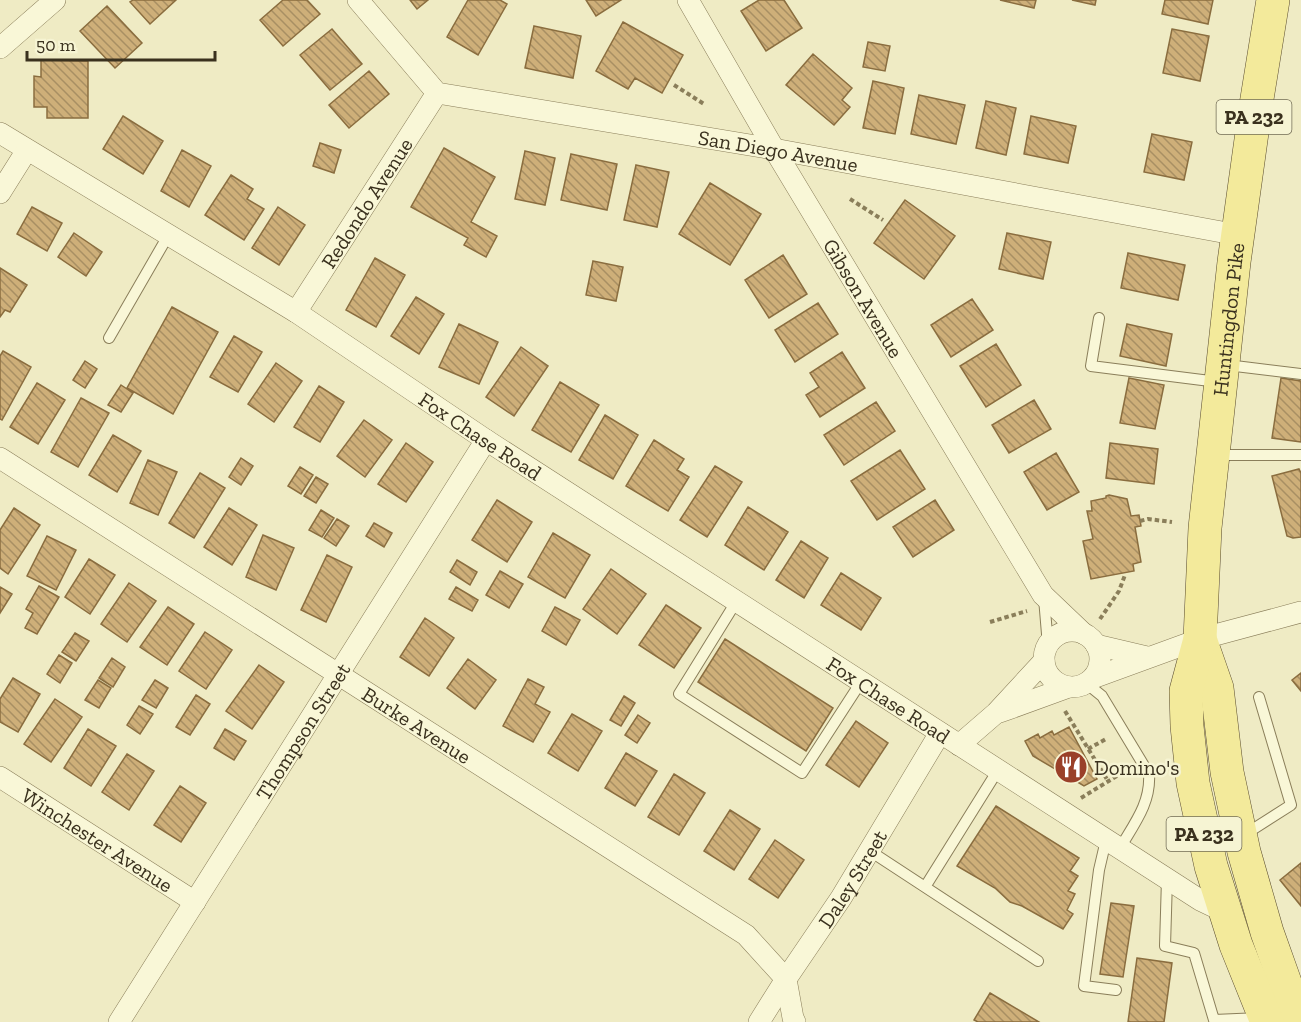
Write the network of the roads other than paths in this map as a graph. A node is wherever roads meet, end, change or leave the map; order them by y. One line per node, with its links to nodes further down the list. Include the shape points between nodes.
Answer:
1 (55, 0): 5 (street)
2 (358, 0): 6 (street)
3 (688, 0): 8 (street, Gibson Avenue)
4 (1273, 0): 12 (main road, Huntingdon Pike / PA 232)
5 (0, 48)
6 (437, 93): 8 (street, San Diego Avenue); 13 (street, Redondo Avenue)
7 (0, 133): 9 (street, Fox Chase Road)
8 (774, 149): 12 (street, San Diego Avenue); 22 (street, Gibson Avenue)
9 (27, 150): 10 (street); 11 (street, Fox Chase Road)
10 (0, 193)
11 (169, 234): 13 (street, Fox Chase Road); 15 (lane)
12 (1238, 235): 16 (main road, Huntingdon Pike / PA 232)
13 (296, 312): 18 (street, Fox Chase Road)
14 (1099, 318): 16 (lane, via 1091,366)
15 (109, 338)
16 (1222, 374): 17 (lane); 19 (main road, Huntingdon Pike / PA 232)
17 (1301, 374)
18 (486, 440): 23 (street, Fox Chase Road); 29 (street, Thompson Street)
19 (1213, 455): 20 (lane); 26 (main road, Huntingdon Pike / PA 232)
20 (1301, 455)
21 (0, 458): 29 (street, Burke Avenue)
22 (1043, 595): 25 (street, Gibson Avenue); 27 (lane)
23 (736, 602): 30 (street, Fox Chase Road); 30 (lane, via 679,694 802,773)
24 (1301, 612): 26 (street)
25 (1090, 639): 27 (street, via 1065,632 1056,636); 28 (street); 31 (street, via 1100,653 1100,662)
26 (1200, 639): 28 (street); 38 (main road, Huntingdon Pike / PA 232, via 1217,688 1227,772); 44 (main road, Huntingdon Pike / PA 232, via 1186,691 1187,726 1193,783)
27 (1046, 653): 31 (street, via 1046,670 1059,684); 33 (street)
28 (1147, 657): 31 (street)
29 (337, 674): 43 (street, Thompson Street); 46 (street, Burke Avenue, via 746,935)
30 (861, 682): 34 (street, Fox Chase Road)
31 (1083, 683): 33 (street); 39 (lane, via 1102,696 1149,774 1147,799)
32 (1259, 697): 38 (lane, via 1291,805)
33 (996, 713): 35 (street, Fox Chase Road)
34 (940, 733): 35 (street, Fox Chase Road); 40 (street, Daley Street)
35 (959, 745): 36 (street, Fox Chase Road)
36 (998, 770): 39 (street, Fox Chase Road); 42 (lane)
37 (0, 777): 43 (street, Winchester Avenue)
38 (1241, 837): 52 (main road, Huntingdon Pike / PA 232, via 1267,932)
39 (1113, 844): 41 (street, Fox Chase Road); 47 (lane, via 1099,870 1084,986)
40 (870, 851): 42 (lane); 46 (street, Daley Street)
41 (1167, 879): 44 (street, Fox Chase Road); 48 (lane, via 1165,946 1194,953 1214,1020)
42 (925, 887): 45 (lane)
43 (195, 902): 49 (street, Thompson Street)
44 (1225, 912): 48 (main road, Huntingdon Pike / PA 232)
45 (1038, 961)
46 (786, 979): 50 (street, Daley Street); 51 (street)
47 (1116, 990)
48 (1266, 1020)
49 (119, 1022)
50 (759, 1022)
51 (795, 1022)
52 (1299, 1022)

